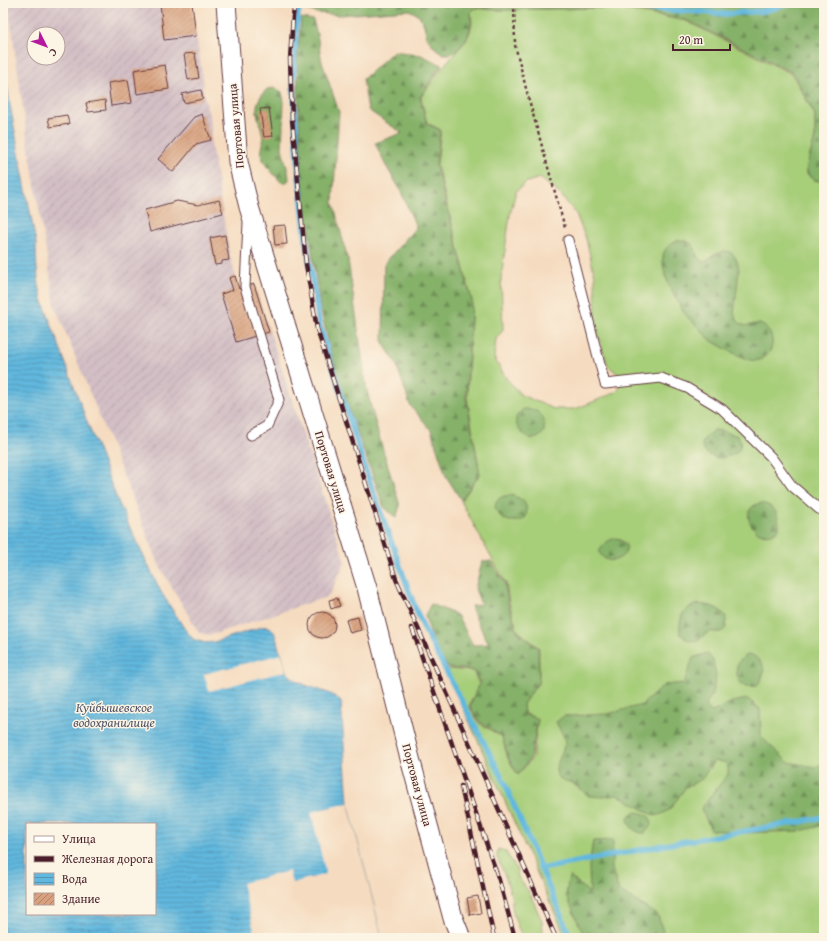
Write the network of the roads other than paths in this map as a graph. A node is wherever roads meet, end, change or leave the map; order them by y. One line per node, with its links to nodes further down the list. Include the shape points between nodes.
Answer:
1 (226, 3): 2 (street, Портовая улица, via 238,162)
2 (248, 207): 4 (lane, via 245,287 279,400 267,426); 6 (street, Портовая улица, via 367,588 410,759 453,918)
3 (568, 240): 5 (lane, via 605,384 661,378 687,388 722,409 771,457 792,486)
4 (251, 435)
5 (824, 511)
6 (461, 938)

